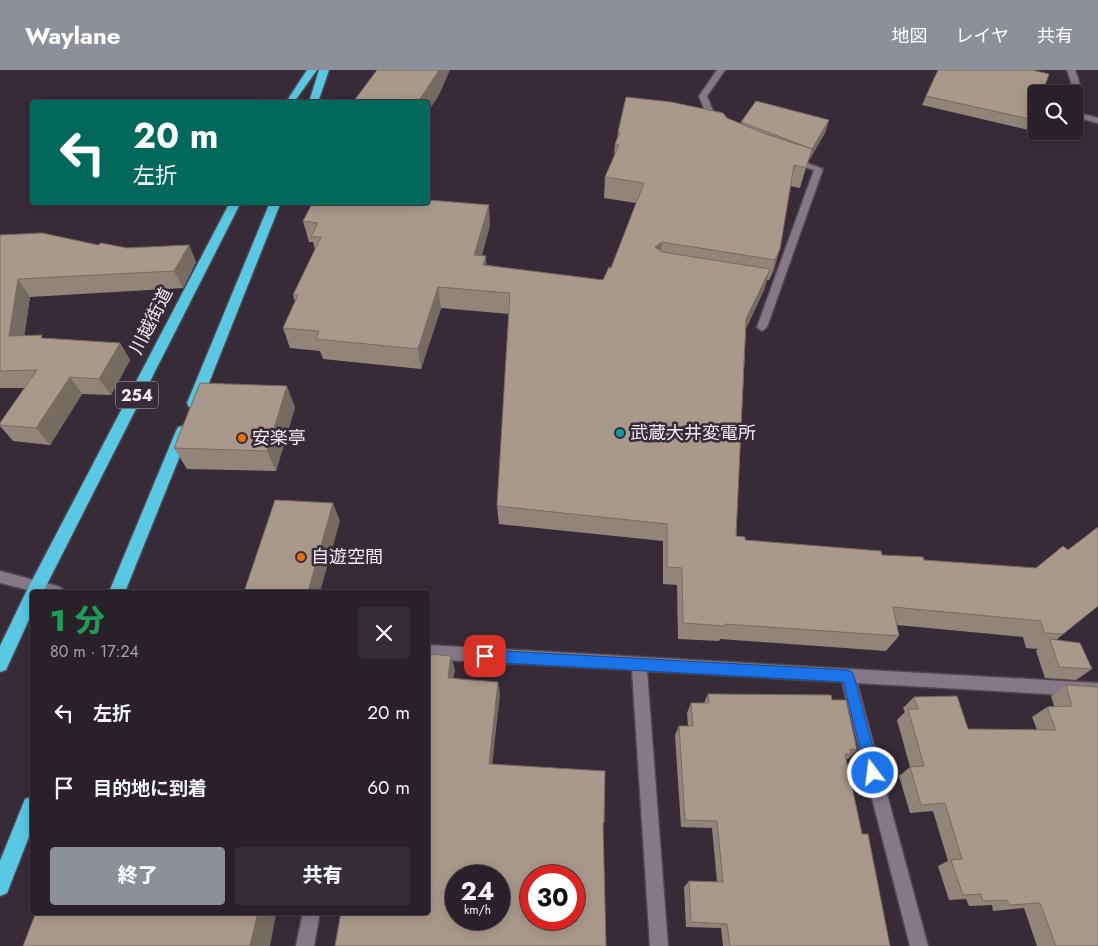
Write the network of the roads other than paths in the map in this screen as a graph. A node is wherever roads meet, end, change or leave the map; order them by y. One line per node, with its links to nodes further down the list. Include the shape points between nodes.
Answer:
1 (312, 70): 6 (highway)
2 (324, 70): 7 (highway)
3 (721, 70): 10 (street, via 702,96)
4 (1071, 70): 5 (street)
5 (1075, 85)
6 (291, 100)
7 (314, 100)
8 (1083, 117): 9 (street)
9 (1098, 121)
10 (727, 135)
11 (778, 155): 14 (street, via 819,169 771,287)
12 (234, 205): 17 (highway, 川越街道 / 254)
13 (275, 205): 18 (highway)
14 (762, 326)
15 (0, 577): 16 (street)
16 (30, 590)
17 (36, 590)
18 (119, 590)
19 (30, 602): 21 (highway, 川越街道 / 254)
20 (430, 652): 22 (street)
21 (0, 664)
22 (639, 664): 23 (street); 29 (street)
23 (848, 676): 24 (street); 30 (street)
24 (1098, 690)
25 (30, 812): 26 (highway)
26 (0, 886)
27 (311, 915): 28 (street)
28 (305, 946)
29 (659, 946)
30 (919, 946)

